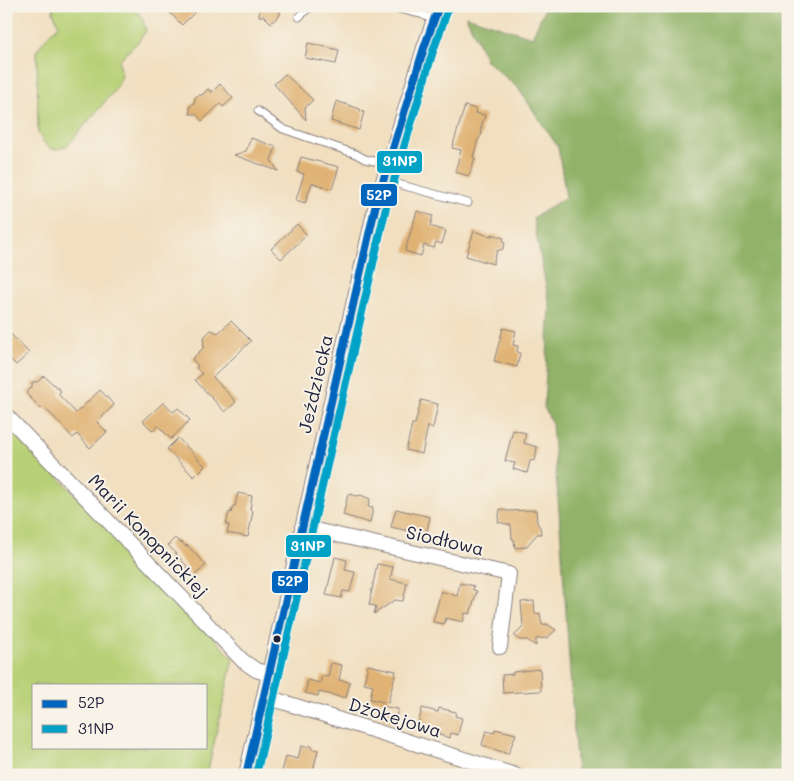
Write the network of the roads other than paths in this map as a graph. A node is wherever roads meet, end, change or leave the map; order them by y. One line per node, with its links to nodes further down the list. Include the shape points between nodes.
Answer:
1 (311, 6): 4 (lane)
2 (387, 6): 5 (lane)
3 (439, 6): 5 (street, Jeździecka)
4 (299, 17)
5 (434, 20): 7 (street, Jeździecka)
6 (258, 111): 7 (lane, via 283,129 365,159)
7 (388, 164): 8 (street, Jeździecka)
8 (382, 180): 9 (lane); 11 (street, Jeździecka)
9 (468, 203)
10 (6, 415): 13 (street, Marii Konopnickiej, via 243,661)
11 (302, 527): 12 (street, Siodłowa, via 508,574); 13 (street, Jeździecka)
12 (500, 647)
13 (269, 674): 14 (street, Jeździecka)
14 (264, 696): 15 (street, Jeździecka); 16 (street, Dżokejowa)
15 (246, 775)
16 (515, 775)

